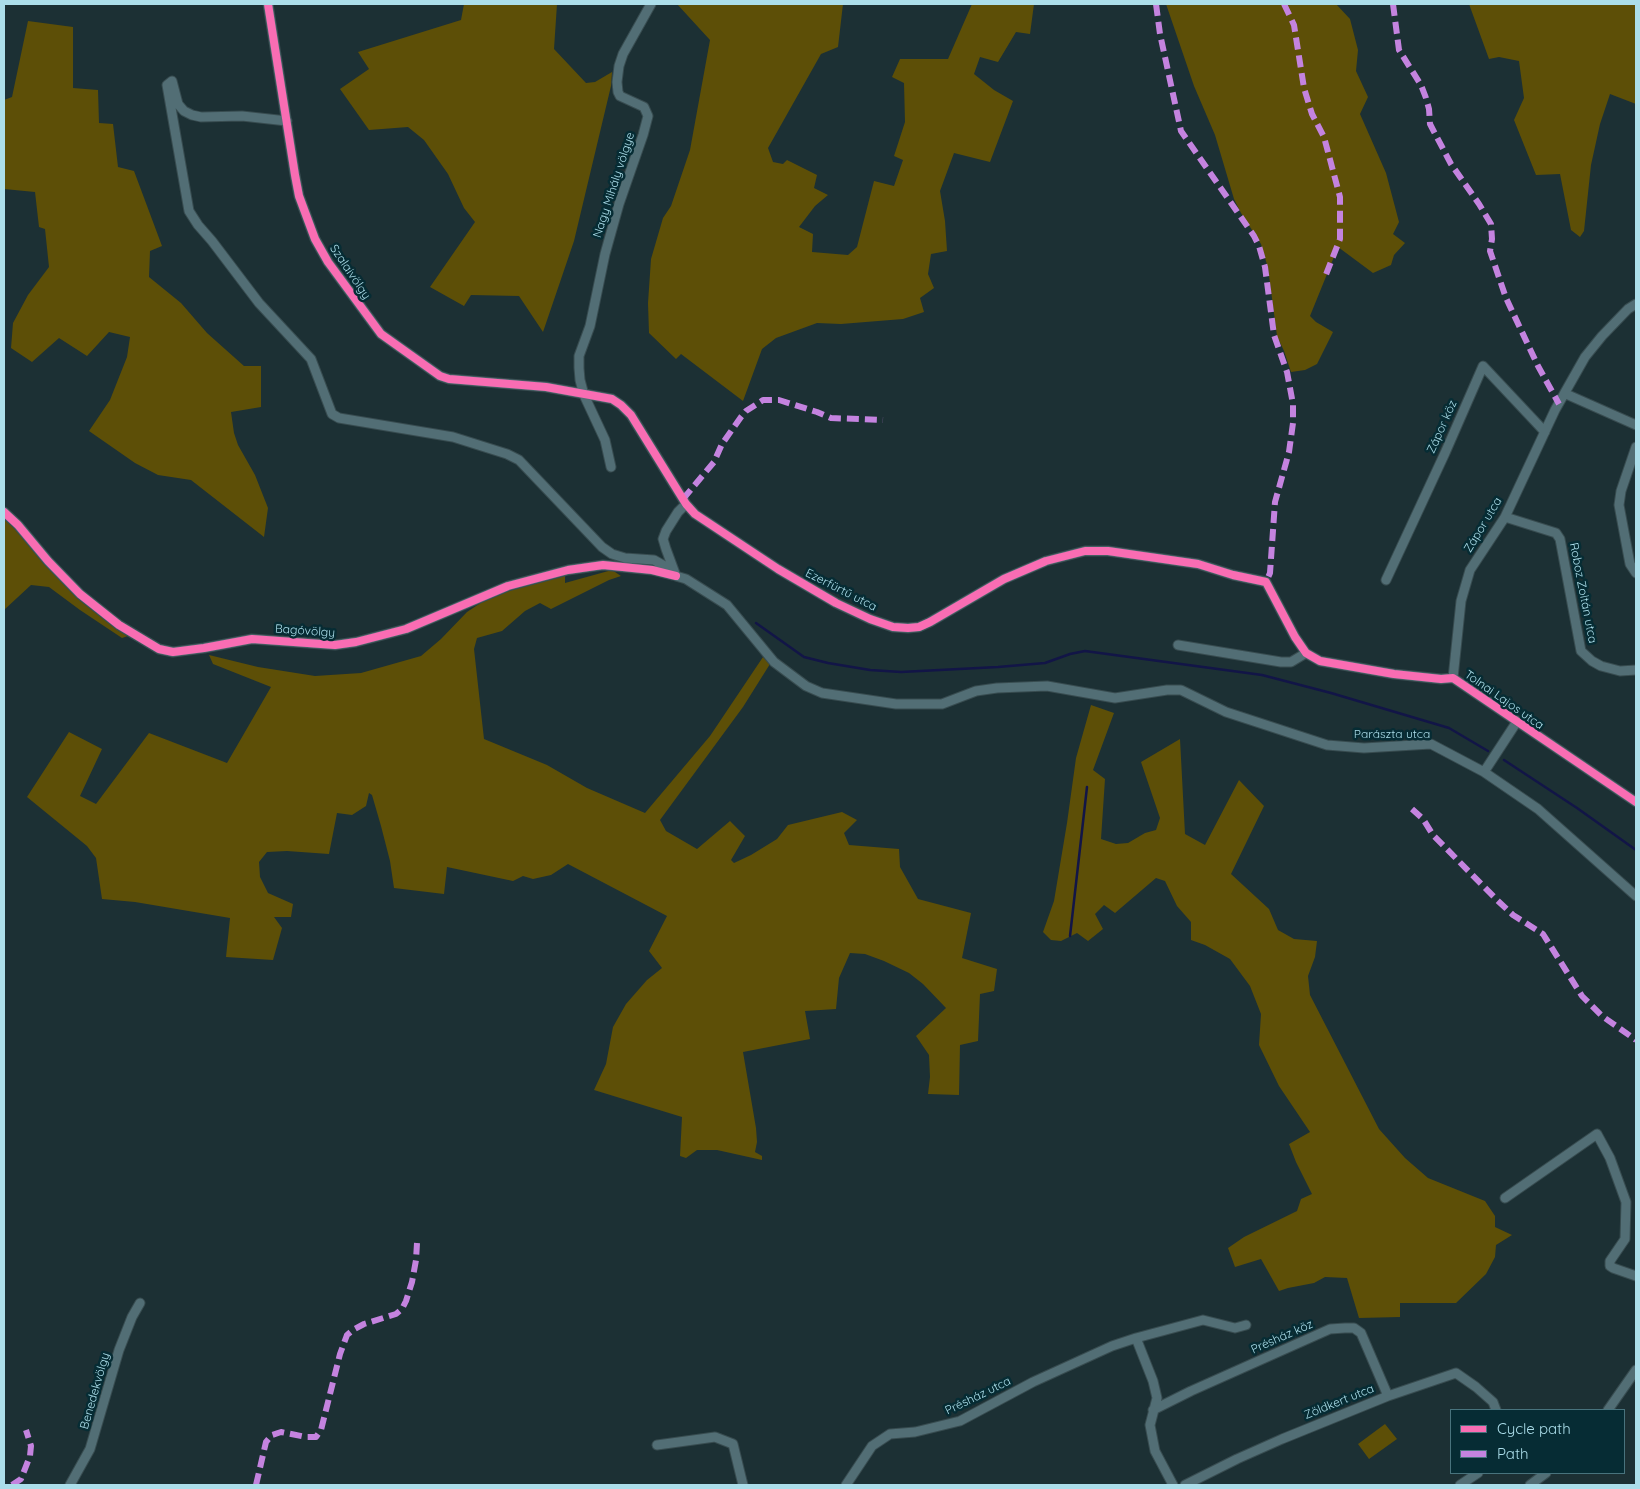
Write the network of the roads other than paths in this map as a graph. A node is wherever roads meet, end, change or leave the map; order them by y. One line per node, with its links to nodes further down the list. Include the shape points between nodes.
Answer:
1 (268, 4): 3 (street, Szalaivölgy)
2 (651, 4): 6 (street, Nagy Mihály völgye, via 619,66 620,96 644,107 648,116 619,204 590,326 579,356 578,368)
3 (287, 120): 6 (street, Szalaivölgy, via 299,196 315,239 381,334 432,371 449,379 537,386); 14 (street, via 192,115 178,104 172,81 167,85 189,211 259,303 311,358 332,414 339,418 453,437 507,454 519,460 602,547 612,554 654,560)
4 (1636, 304): 5 (street, Zápor utca, via 1602,336 1586,357)
5 (1566, 394): 7 (street); 8 (street, Zápor utca)
6 (584, 395): 10 (street, via 605,440); 11 (street, Ezerfürtű utca, via 612,399 631,415)
7 (1636, 425)
8 (1544, 432): 13 (street, Zápor utca); 17 (street, Zápor köz, via 1482,366 1446,453)
9 (1636, 447): 15 (street, via 1619,506 1630,564)
10 (611, 467)
11 (686, 504): 16 (street, via 663,538); 19 (street, Ezerfürtű utca, via 695,514 778,569 836,603 893,627 919,627 1011,576 1046,562 1085,551 1108,551 1198,564 1266,582)
12 (4, 512): 16 (street, Bagóvölgy, via 80,594 119,625 159,648 173,652 252,639 336,645 356,642 406,629 508,586 568,570 603,565)
13 (1505, 517): 20 (street, Roboz Zoltán utca, via 1556,532 1560,539 1581,651 1601,666 1620,671); 21 (street, Zápor utca, via 1470,570 1461,601)
14 (668, 568)
15 (1636, 574)
16 (676, 576): 22 (street, Bagóvölgy, via 727,605 774,662 806,686 822,693 896,704 942,704 976,691 997,688 1047,686 1115,698)
17 (1386, 580)
18 (1178, 645): 19 (street, via 1281,662 1291,662)
19 (1306, 653): 21 (street, Tolnai Lajos utca, via 1320,661 1342,666)
20 (1636, 670)
21 (1453, 678): 23 (street, Tolnai Lajos utca)
22 (1167, 690): 24 (street, Parászta utca, via 1181,690 1226,712 1327,745 1364,748 1431,744)
23 (1516, 723): 24 (street); 25 (street, Tolnai Lajos utca)
24 (1484, 772): 26 (street, Parászta utca, via 1538,809)
25 (1636, 802)
26 (1636, 896)
27 (1506, 1198): 28 (street, via 1597,1134 1610,1158 1626,1202 1625,1239 1610,1266)
28 (1636, 1276)
29 (140, 1302): 40 (street, Benedekvölgy, via 120,1350 90,1449)
30 (1246, 1325): 31 (street, Présház utca, via 1235,1328 1203,1320)
31 (1136, 1338): 36 (street, via 1153,1381 1157,1398); 42 (street, Présház utca, via 1033,1382 960,1421 915,1432 890,1434 872,1446)
32 (1636, 1370): 35 (street)
33 (1388, 1396): 34 (street, Zöldkert utca, via 1456,1374 1493,1402); 36 (street, Présház köz, via 1361,1333 1354,1328 1345,1328 1330,1329); 44 (street, Zöldkert utca, via 1237,1459)
34 (1496, 1409)
35 (1609, 1409)
36 (1153, 1410): 43 (street, via 1150,1425 1155,1451)
37 (657, 1446): 41 (street, via 716,1437 733,1444)
38 (1476, 1474): 45 (street)
39 (1545, 1474): 46 (street)
40 (70, 1485)
41 (743, 1485)
42 (846, 1485)
43 (1173, 1485)
44 (1185, 1485)
45 (1460, 1485)
46 (1530, 1485)

